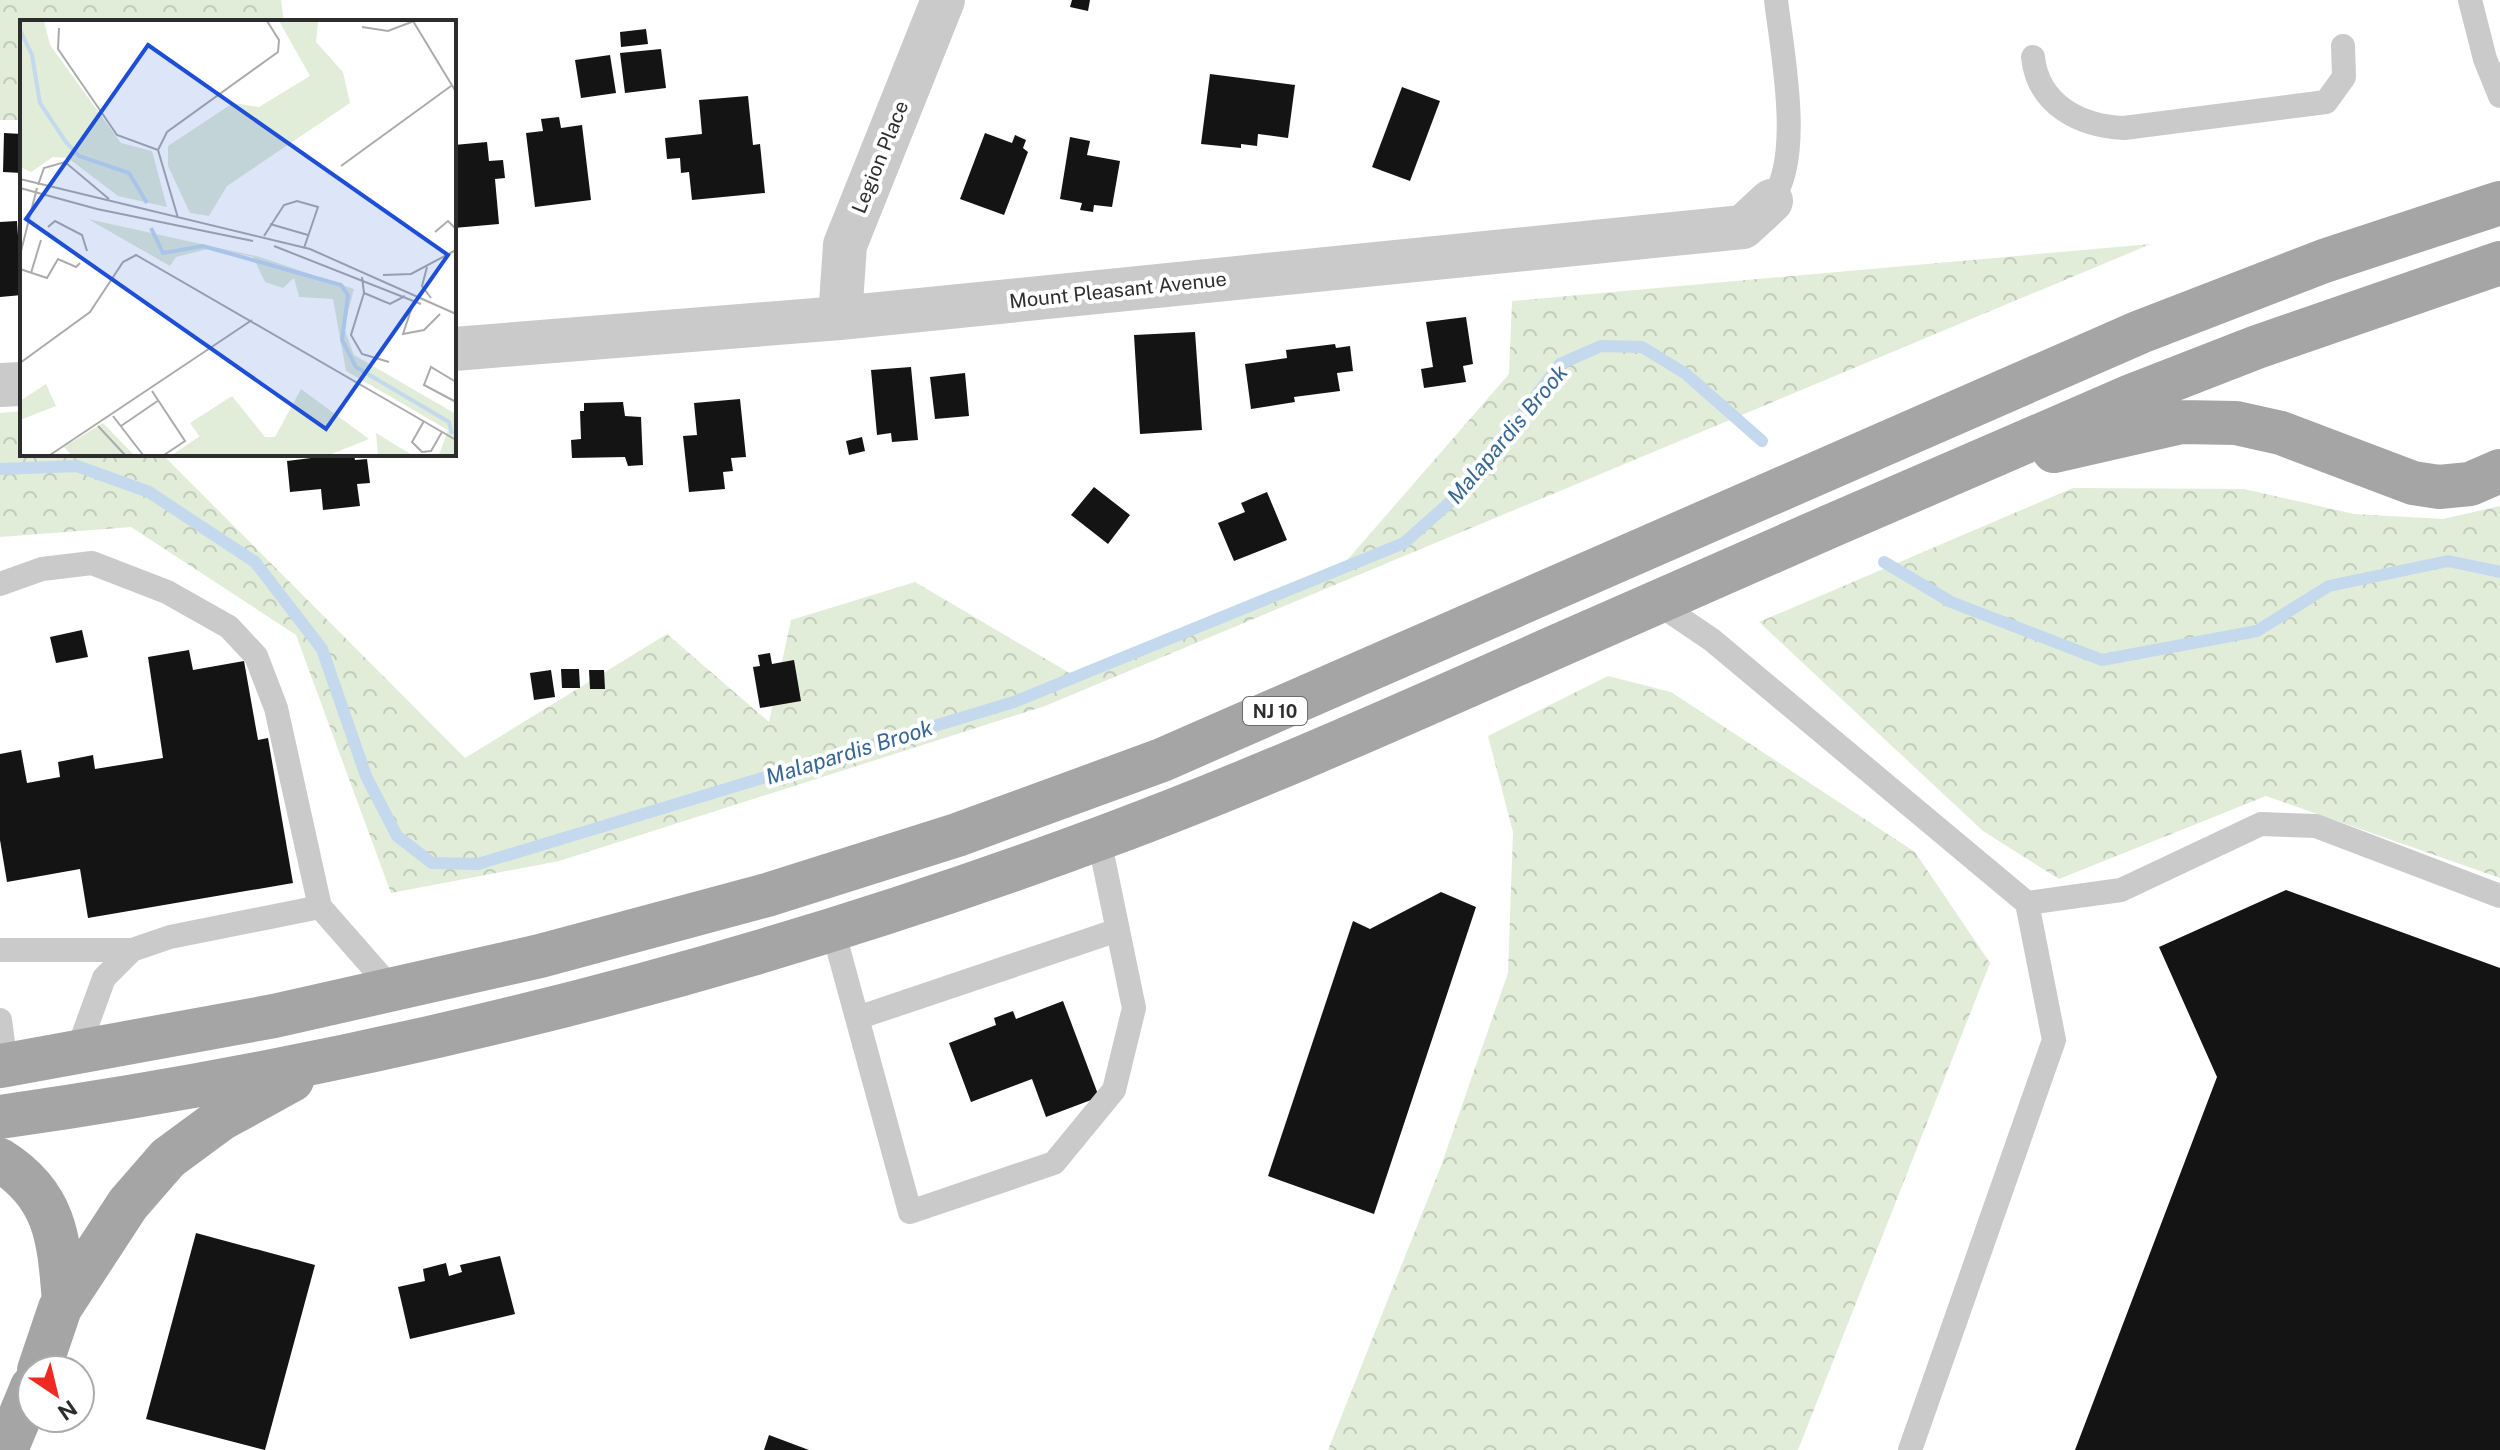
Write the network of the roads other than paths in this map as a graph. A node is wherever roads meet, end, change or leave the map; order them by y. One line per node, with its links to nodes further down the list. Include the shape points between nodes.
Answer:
1 (943, 0): 10 (street, Legion Place, via 845,245)
2 (1776, 0): 7 (lane, via 1789,141 1780,190)
3 (2470, 0): 6 (lane)
4 (2343, 46): 5 (lane, via 2344,77 2326,102 2124,128 2076,119 2036,81)
5 (2033, 57)
6 (2500, 96)
7 (1771, 201): 10 (street, Mount Pleasant Avenue, via 1743,227)
8 (2500, 203): 26 (main road, NJ 10, via 2324,261 2140,332 1162,760 957,835 767,895)
9 (2500, 263): 15 (main road, NJ 10, via 2257,347)
10 (840, 318): 11 (street, Mount Pleasant Avenue)
11 (456, 349)
12 (20, 384): 13 (street)
13 (0, 385)
14 (2500, 471): 15 (main road, via 2470,484 2439,487 2413,483 2281,433 2236,423 2181,422)
15 (1950, 474): 17 (main road, NJ 10)
16 (0, 584): 21 (lane, via 42,569 92,563 167,592 229,627 256,656 276,708)
17 (1656, 602): 18 (main road, NJ 10, via 1298,760); 20 (lane, via 1712,640)
18 (1099, 839): 22 (main road, NJ 10); 23 (lane)
19 (2500, 896): 20 (lane, via 2316,826 2261,824 2121,890)
20 (2027, 903): 38 (lane, via 2054,1040)
21 (320, 907): 25 (lane, via 170,937); 26 (lane)
22 (833, 930): 27 (lane); 30 (main road, NJ 10, via 629,991)
23 (1118, 930): 27 (lane); 27 (lane, via 1134,1008 1114,1090 1054,1163 910,1212)
24 (0, 950): 25 (lane)
25 (132, 950): 29 (lane, via 104,978)
26 (392, 989): 29 (main road, NJ 10)
27 (857, 1018)
28 (0, 1020): 31 (lane)
29 (77, 1052): 31 (main road, NJ 10)
30 (322, 1063): 32 (main road, NJ 10); 34 (main road, via 221,1119 168,1158 128,1204)
31 (3, 1065)
32 (0, 1117)
33 (0, 1160): 34 (main road, via 23,1174 52,1220 60,1246)
34 (64, 1302): 35 (main road)
35 (45, 1354)
36 (16, 1426): 37 (main road)
37 (6, 1450)
38 (1910, 1450)

